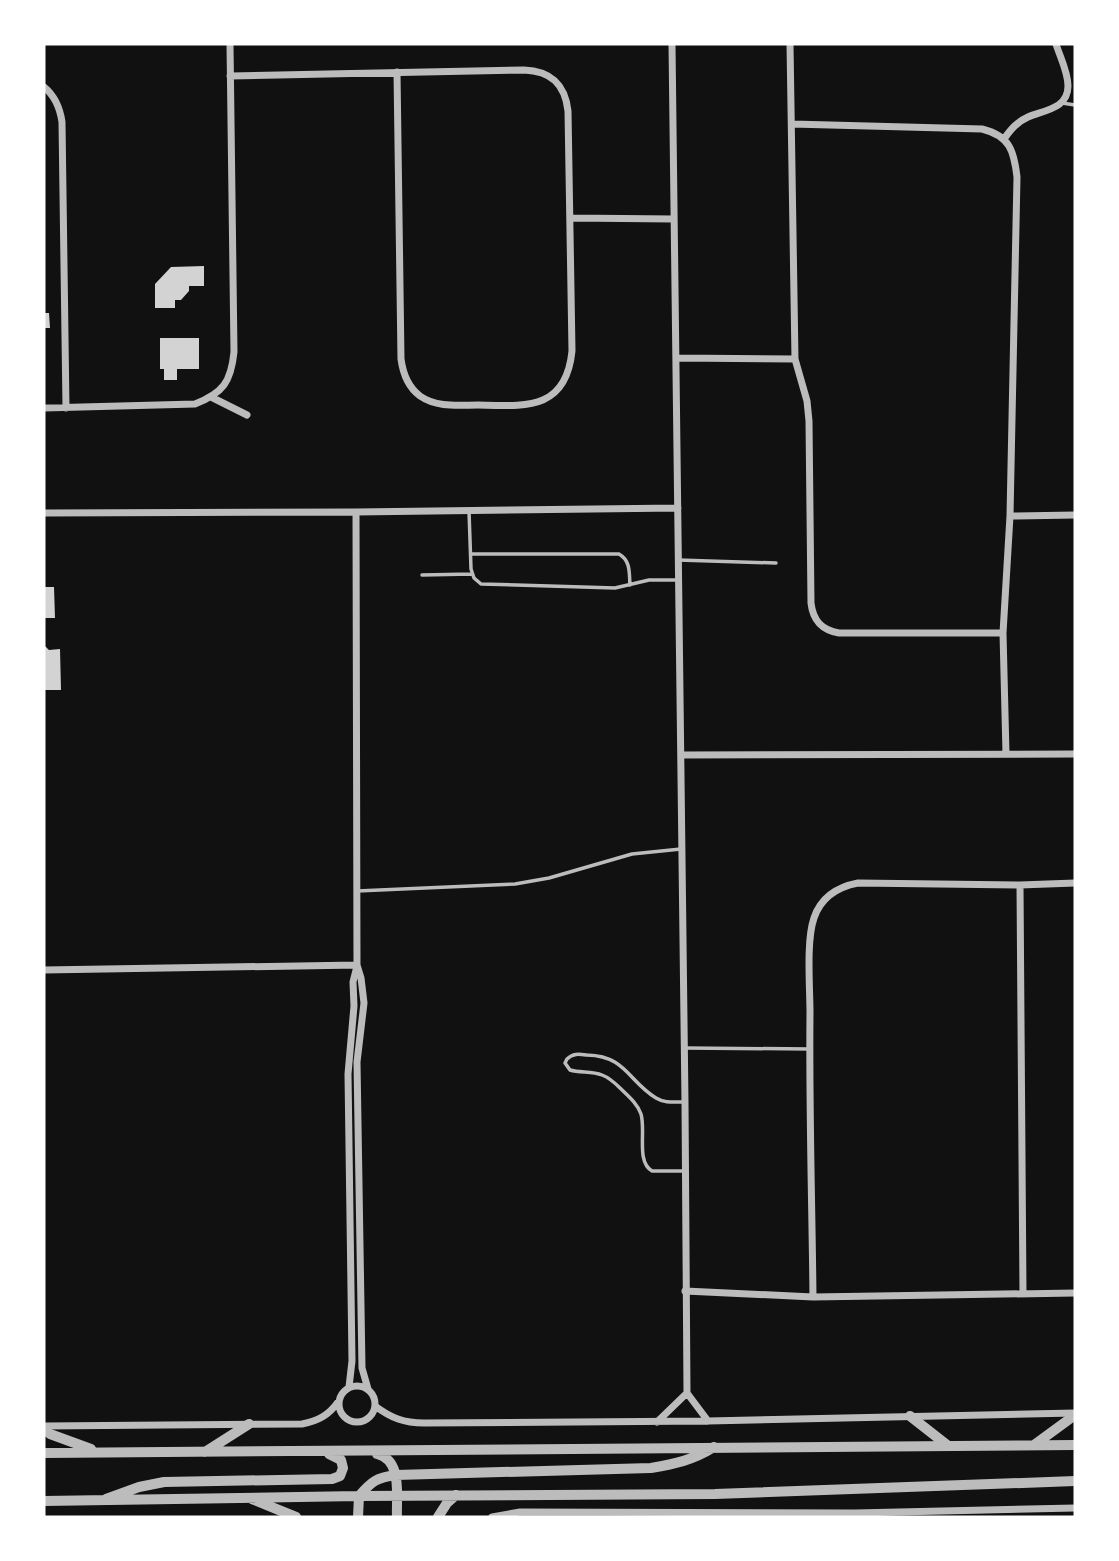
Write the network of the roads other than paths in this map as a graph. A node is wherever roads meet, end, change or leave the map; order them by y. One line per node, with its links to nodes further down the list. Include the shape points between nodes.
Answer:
1 (230, 44): 6 (street)
2 (672, 44): 13 (street)
3 (790, 44): 10 (street)
4 (1056, 44): 8 (street, via 1068,86)
5 (397, 72): 6 (street); 12 (street, via 535,71 555,81 567,100); 12 (street, via 401,359 409,385 418,395 442,405 518,405 545,399 557,390 568,372 572,351)
6 (230, 76): 16 (street, via 234,352 224,386)
7 (44, 87): 18 (street, via 55,99 62,122)
8 (1062, 103): 9 (lane); 11 (street, via 1014,125)
9 (1075, 104)
10 (792, 124): 11 (street, via 970,128 995,132); 15 (street)
11 (1004, 139): 25 (street, via 1016,162 1017,177)
12 (570, 218): 13 (street)
13 (674, 219): 14 (street)
14 (676, 358): 15 (street); 20 (street)
15 (795, 359): 33 (street, via 809,421 810,603 818,623 839,633)
16 (211, 397): 18 (street, via 195,404); 19 (street)
17 (44, 408): 18 (street)
18 (66, 408)
19 (247, 415)
20 (678, 508): 21 (street); 27 (street)
21 (469, 509): 22 (street); 26 (lane)
22 (356, 512): 23 (street); 40 (street)
23 (44, 513)
24 (1075, 515): 25 (street)
25 (1010, 516): 33 (street)
26 (471, 554): 29 (lane); 32 (lane, via 620,554 628,564)
27 (678, 560): 28 (lane); 31 (street)
28 (776, 563)
29 (472, 574): 30 (lane); 32 (lane, via 486,585)
30 (422, 575)
31 (679, 580): 32 (lane, via 649,579); 36 (street)
32 (629, 585)
33 (1003, 633): 34 (street)
34 (1006, 754): 35 (street); 36 (street)
35 (1075, 754)
36 (681, 755): 37 (street)
37 (681, 849): 40 (lane, via 632,853 515,884); 43 (street)
38 (1075, 883): 39 (street)
39 (1020, 885): 44 (street, via 858,883 832,892 818,907 812,926); 49 (street)
40 (357, 891): 41 (street)
41 (358, 965): 42 (street); 51 (street, via 348,1065); 52 (street, via 364,1003 357,1062 362,1368)
42 (44, 970)
43 (683, 1048): 44 (lane); 45 (street)
44 (809, 1049): 50 (street)
45 (685, 1102): 46 (street); 46 (lane, via 654,1097 606,1057 574,1054 566,1059 569,1070 606,1076 637,1106 647,1169)
46 (686, 1171): 47 (street)
47 (685, 1291): 50 (street); 53 (street)
48 (1075, 1293): 49 (street)
49 (1023, 1294): 50 (street)
50 (813, 1297)
51 (349, 1387): 52 (street); 54 (street)
52 (368, 1389): 55 (street)
53 (687, 1393): 58 (street); 59 (street)
54 (338, 1402): 55 (street, via 345,1419 358,1422 369,1417); 60 (street, via 327,1415 311,1422)
55 (375, 1406): 59 (street, via 395,1419 414,1423)
56 (1075, 1414): 57 (street); 63 (street)
57 (909, 1416): 58 (street); 62 (street)
58 (708, 1421): 59 (street)
59 (657, 1422)
60 (248, 1424): 61 (street); 70 (street)
61 (44, 1428): 66 (street)
62 (947, 1445): 63 (street); 65 (street)
63 (1034, 1445): 64 (street)
64 (1075, 1446)
65 (714, 1447): 68 (street); 71 (street, via 686,1461 651,1468)
66 (98, 1452): 69 (street); 70 (street)
67 (323, 1452): 68 (street); 70 (street); 77 (street, via 343,1464 337,1478 164,1482)
68 (368, 1452): 71 (street, via 388,1459)
69 (44, 1453)
70 (204, 1453)
71 (396, 1475): 74 (street, via 374,1480); 75 (street)
72 (1075, 1481): 73 (street, via 715,1494)
73 (456, 1495): 75 (street); 84 (street)
74 (359, 1496): 75 (street); 76 (street); 82 (street)
75 (396, 1496): 83 (street)
76 (249, 1498): 77 (street); 81 (street)
77 (102, 1501): 78 (street)
78 (44, 1502)
79 (1075, 1508): 80 (street)
80 (946, 1514): 85 (street, via 520,1512)
81 (296, 1517)
82 (358, 1517)
83 (397, 1517)
84 (438, 1517)
85 (492, 1517)

